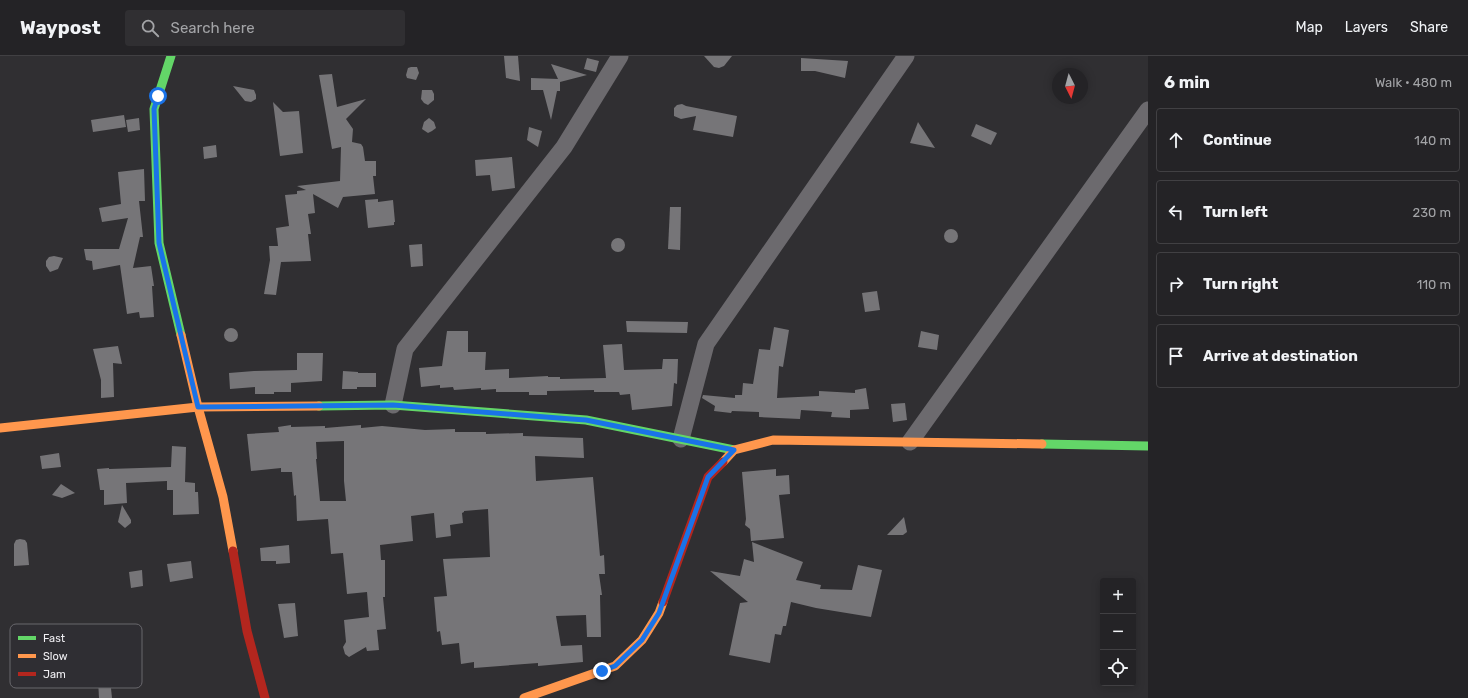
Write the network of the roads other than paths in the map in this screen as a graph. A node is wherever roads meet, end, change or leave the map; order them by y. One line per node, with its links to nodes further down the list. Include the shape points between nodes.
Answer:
1 (170, 56): 6 (street, via 154,109 159,243)
2 (620, 56): 5 (street, via 564,147 405,348)
3 (906, 56): 8 (street, via 706,344)
4 (1148, 110): 9 (street)
5 (393, 405): 6 (street); 8 (street, via 586,420)
6 (198, 407): 7 (street); 12 (street, via 223,498 247,631)
7 (0, 428)
8 (681, 440): 11 (street)
9 (910, 442): 10 (street); 11 (street, via 773,440)
10 (1148, 446)
11 (734, 450): 13 (street, via 708,477 659,613 642,640 615,666)
12 (265, 698)
13 (524, 698)

